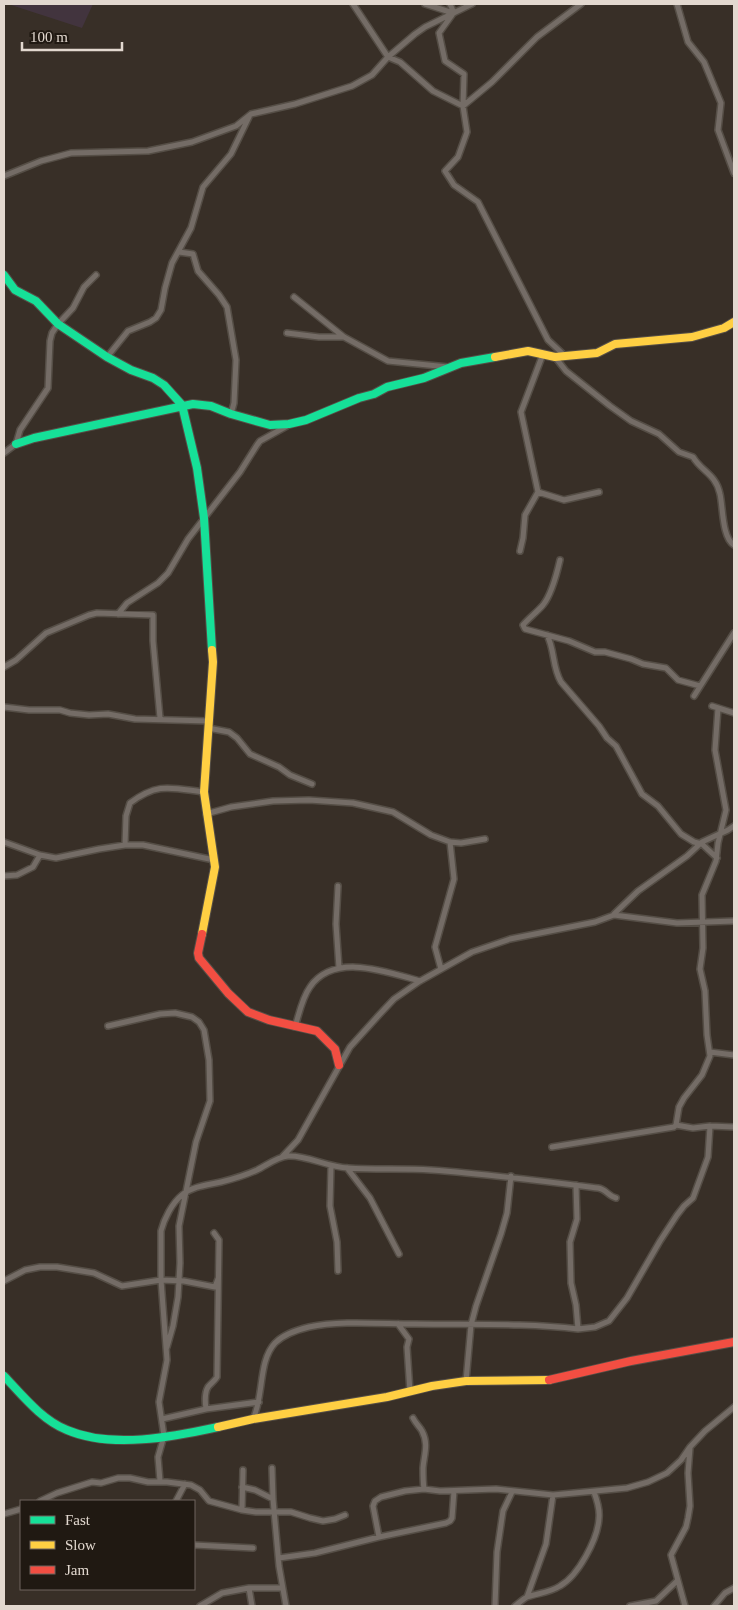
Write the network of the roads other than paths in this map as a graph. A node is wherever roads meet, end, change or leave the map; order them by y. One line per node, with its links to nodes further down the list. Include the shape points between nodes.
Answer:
1 (353, 4): 8 (street)
2 (425, 4): 7 (street)
3 (450, 4): 7 (street)
4 (472, 4): 7 (street)
5 (581, 4): 9 (street, via 537,37)
6 (677, 4): 11 (street, via 688,42 704,62 721,103 718,130)
7 (454, 13): 8 (street, via 425,27); 9 (street, via 439,33 445,61 464,74)
8 (388, 57): 9 (street, via 400,62 433,91); 10 (street, via 372,76 352,86)
9 (463, 106): 22 (street, via 467,132 458,157 445,171 454,185 478,202 548,340)
10 (251, 114): 12 (street, via 236,126 192,142 139,152 71,153); 13 (street, via 231,154 203,187 191,228)
11 (734, 172)
12 (4, 176)
13 (179, 252): 23 (street, via 172,263 161,310 156,318 128,332); 26 (street, via 193,254 198,271 227,307 236,360)
14 (4, 275): 18 (street, via 15,290 36,301)
15 (96, 275): 18 (street)
16 (294, 297): 20 (street)
17 (734, 322): 22 (street, via 692,337 615,344 597,353)
18 (58, 324): 23 (street); 28 (street, via 50,341 48,388 20,430)
19 (287, 332): 20 (street)
20 (344, 337): 24 (street, via 388,361)
21 (543, 354): 22 (street); 24 (street, via 519,352); 30 (street, via 522,412)
22 (560, 356): 33 (street, via 566,371 610,406 631,421 660,434 678,452 693,457 712,476 720,492 726,533)
23 (107, 357): 25 (street, via 164,385)
24 (448, 367): 27 (street)
25 (182, 406): 26 (street, via 211,406); 28 (street); 32 (street, via 197,468)
26 (231, 414): 27 (street, via 270,424)
27 (289, 424): 32 (street, via 260,441)
28 (16, 444): 29 (street)
29 (4, 453)
30 (538, 492): 31 (street, via 564,500); 34 (street, via 525,515)
31 (599, 492)
32 (204, 518): 36 (street, via 168,573 127,603); 47 (street, via 213,662)
33 (734, 545)
34 (520, 551)
35 (560, 560): 38 (street, via 548,598 523,625)
36 (118, 614): 39 (street, via 97,613 53,630); 46 (street, via 154,616)
37 (734, 633): 40 (street)
38 (547, 636): 40 (street, via 595,652 666,668 678,680); 56 (street, via 561,682 616,746 642,794 658,806 681,834)
39 (4, 667)
40 (700, 686): 41 (street)
41 (694, 696)
42 (712, 706): 44 (street)
43 (4, 707): 46 (street, via 108,714 135,719)
44 (718, 708): 45 (street); 52 (street, via 715,750 726,810)
45 (734, 713)
46 (160, 718): 47 (street)
47 (209, 724): 48 (street, via 237,738 250,754); 49 (street)
48 (312, 784)
49 (204, 792): 50 (street); 57 (street, via 164,787 141,794 130,802 126,816)
50 (206, 814): 55 (street, via 273,801 353,803 393,812 431,835); 60 (street)
51 (734, 826): 52 (street)
52 (722, 833): 56 (street); 59 (street)
53 (485, 839): 55 (street)
54 (4, 842): 58 (street)
55 (450, 842): 67 (street, via 454,879 436,947)
56 (700, 843): 59 (street); 63 (street, via 638,891)
57 (126, 845): 58 (street, via 56,858); 60 (street, via 143,845)
58 (40, 855): 61 (street, via 33,867 17,875)
59 (717, 859): 65 (street, via 702,895)
60 (214, 860): 70 (street, via 214,880 199,958 248,1012)
61 (4, 876)
62 (338, 886): 66 (street)
63 (614, 915): 65 (street, via 677,923); 67 (street, via 595,922 510,939 472,952)
64 (734, 921): 65 (street)
65 (702, 922): 71 (street, via 700,969)
66 (339, 968): 68 (street, via 365,967); 70 (street, via 330,970 309,987)
67 (441, 968): 68 (street)
68 (420, 981): 73 (street, via 394,999 350,1047)
69 (108, 1026): 83 (street, via 136,1018 175,1014 192,1017 204,1030 210,1060 210,1101 196,1142)
70 (295, 1027): 73 (street, via 317,1031 326,1038 335,1049)
71 (710, 1052): 72 (street); 74 (street, via 702,1075 679,1107)
72 (734, 1055)
73 (339, 1065): 78 (street, via 298,1140)
74 (676, 1125): 75 (street); 77 (street)
75 (710, 1126): 76 (street); 94 (street, via 708,1157 693,1198 660,1241 628,1298 609,1321)
76 (734, 1127)
77 (552, 1147)
78 (282, 1158): 79 (street, via 300,1157); 83 (street, via 239,1176)
79 (330, 1166): 80 (street); 87 (street, via 330,1206 337,1242)
80 (347, 1168): 81 (street); 86 (street, via 377,1210)
81 (511, 1176): 82 (street); 93 (street, via 507,1213)
82 (576, 1185): 84 (street, via 604,1189); 94 (street, via 577,1220 570,1242 570,1267)
83 (186, 1192): 89 (street, via 175,1203 163,1224); 90 (street, via 179,1226)
84 (616, 1198)
85 (214, 1233): 88 (street, via 219,1240)
86 (399, 1254)
87 (338, 1271)
88 (218, 1279): 90 (street, via 215,1287); 102 (street, via 217,1377 204,1397)
89 (161, 1280): 90 (street); 91 (street, via 125,1286 94,1273 40,1267 25,1270); 96 (street)
90 (179, 1280): 96 (street)
91 (4, 1281)
92 (398, 1324): 93 (street); 99 (street, via 409,1339); 100 (street, via 328,1324 285,1334 269,1352)
93 (472, 1325): 94 (street); 98 (street)
94 (578, 1329)
95 (734, 1342): 98 (street, via 544,1381)
96 (166, 1351): 104 (street, via 159,1402)
97 (4, 1376): 106 (street, via 33,1407 66,1430 104,1440)
98 (466, 1381): 99 (street)
99 (410, 1392): 105 (street)
100 (259, 1402): 102 (street); 105 (street)
101 (734, 1407): 107 (street)
102 (206, 1410): 104 (street)
103 (413, 1418): 113 (street, via 422,1429 426,1444)
104 (162, 1419): 106 (street)
105 (253, 1419): 106 (street)
106 (164, 1436): 110 (street, via 158,1457)
107 (690, 1447): 116 (street, via 666,1473 648,1482); 130 (street, via 690,1506 686,1527 672,1555)
108 (272, 1468): 118 (street)
109 (243, 1470): 112 (street)
110 (160, 1481): 111 (street); 119 (street, via 118,1478 92,1482)
111 (185, 1484): 120 (street); 122 (street, via 197,1488 209,1501)
112 (242, 1487): 118 (street); 122 (street)
113 (424, 1489): 114 (street); 126 (street, via 405,1491 375,1501 373,1506)
114 (454, 1491): 115 (street, via 496,1489); 126 (street, via 450,1521)
115 (512, 1492): 117 (street); 138 (street, via 503,1511 497,1552)
116 (594, 1492): 117 (street); 134 (street, via 600,1519 581,1566 571,1580 543,1594)
117 (553, 1495): 134 (street, via 546,1544)
118 (273, 1499): 123 (street)
119 (42, 1500)
120 (177, 1500)
121 (20, 1509): 124 (street)
122 (242, 1510): 123 (street)
123 (274, 1511): 125 (street, via 323,1520); 129 (street)
124 (4, 1514)
125 (345, 1516)
126 (379, 1537): 129 (street)
127 (195, 1545): 128 (street)
128 (253, 1548)
129 (280, 1558): 132 (street)
130 (677, 1581): 140 (street, via 656,1601); 141 (street)
131 (249, 1588): 132 (street); 135 (street, via 222,1593); 136 (street)
132 (282, 1588): 137 (street)
133 (734, 1588): 142 (street)
134 (528, 1597): 139 (street)
135 (200, 1606)
136 (252, 1606)
137 (286, 1606)
138 (495, 1606)
139 (515, 1606)
140 (630, 1606)
141 (685, 1606)
142 (714, 1606)

